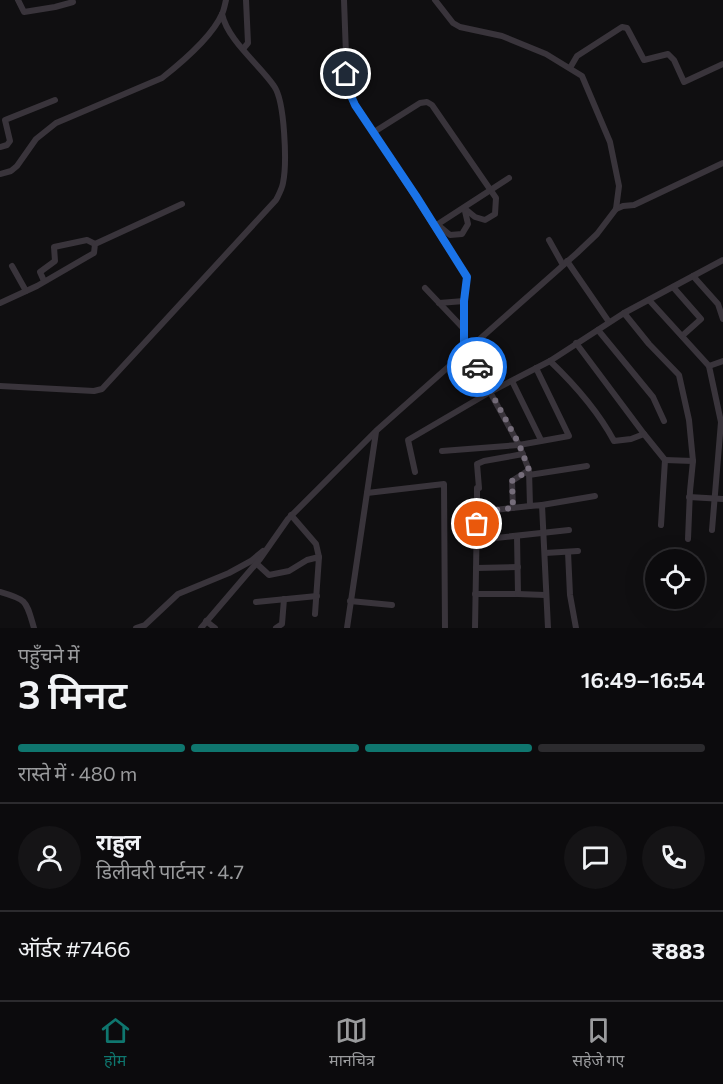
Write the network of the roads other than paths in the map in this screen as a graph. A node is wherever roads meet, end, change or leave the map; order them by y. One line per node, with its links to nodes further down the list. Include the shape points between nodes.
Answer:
1 (18, 0): 6 (street, via 24,12)
2 (226, 0): 7 (street)
3 (246, 0): 8 (street, via 248,43)
4 (344, 0): 13 (street, via 348,89)
5 (435, 0): 10 (street, via 460,27 502,36)
6 (73, 2)
7 (222, 15): 8 (street); 16 (street, via 195,50 162,78 56,123 36,139 17,166)
8 (243, 49): 50 (street, via 274,85 279,97 285,167 276,200 102,389)
9 (723, 64): 10 (street, via 684,82 668,54 644,60 627,28 622,27 577,56)
10 (570, 68): 21 (street, via 582,76 610,142 619,186)
11 (55, 100): 12 (street)
12 (3, 120): 14 (street, via 10,141)
13 (374, 132): 18 (street, via 420,104 429,103); 22 (street)
14 (0, 147)
15 (723, 163): 21 (street, via 634,205)
16 (0, 174)
17 (510, 178): 18 (street)
18 (490, 191): 20 (street); 20 (street, via 496,202 495,214 489,218 480,219)
19 (182, 204): 24 (street)
20 (464, 208): 22 (street); 22 (street, via 468,224 462,234 450,235)
21 (616, 209): 26 (street, via 597,234)
22 (436, 225): 34 (street, via 467,277)
23 (549, 240): 26 (street)
24 (95, 244): 29 (street, via 94,253); 29 (street, via 87,240 54,247 55,261 40,272)
25 (723, 260): 28 (street)
26 (565, 263): 39 (street); 44 (street)
27 (12, 266): 32 (street)
28 (693, 276): 30 (street); 38 (street, via 718,304)
29 (44, 281): 32 (street)
30 (673, 287): 33 (street); 42 (street, via 701,319)
31 (425, 288): 36 (street)
32 (26, 291): 35 (street)
33 (649, 300): 37 (street); 42 (street)
34 (464, 301): 36 (street); 40 (street)
35 (0, 303)
36 (439, 303): 40 (street)
37 (624, 313): 39 (street); 61 (street, via 679,375)
38 (723, 319)
39 (609, 322): 41 (street)
40 (463, 328): 44 (street)
41 (598, 330): 43 (street); 52 (street, via 653,398)
42 (682, 336): 47 (street)
43 (576, 343): 45 (street); 54 (street)
44 (466, 351): 51 (street); 53 (street)
45 (550, 361): 48 (street); 54 (street, via 568,378 614,441)
46 (723, 361): 47 (street)
47 (709, 366): 55 (street)
48 (536, 368): 49 (street); 56 (street, via 569,436)
49 (512, 381): 51 (street); 56 (street)
50 (0, 386)
51 (490, 392): 57 (street); 63 (street, via 408,440)
52 (664, 421)
53 (376, 431): 65 (street); 74 (street)
54 (644, 434): 60 (street)
55 (721, 436): 68 (street)
56 (541, 440): 57 (street)
57 (519, 444): 58 (street); 59 (street)
58 (442, 451)
59 (523, 454): 64 (street); 73 (street, via 477,464)
60 (665, 460): 61 (street); 75 (street)
61 (693, 461): 67 (street)
62 (587, 466): 64 (street)
63 (415, 472)
64 (529, 472): 71 (street); 72 (street, via 512,481)
65 (368, 493): 96 (street); 107 (street, via 444,484)
66 (595, 496): 70 (street)
67 (689, 497): 68 (street); 80 (street)
68 (714, 498): 69 (street); 77 (street)
69 (723, 499)
70 (542, 505): 71 (street); 78 (street)
71 (530, 506): 72 (street)
72 (513, 508): 73 (street)
73 (477, 512): 81 (street)
74 (291, 515): 82 (street); 86 (street, via 316,544)
75 (661, 525)
76 (569, 530): 78 (street)
77 (712, 530)
78 (544, 532): 79 (street); 85 (street)
79 (517, 536): 81 (street); 88 (street)
80 (688, 538)
81 (477, 540): 89 (street)
82 (265, 549): 87 (street); 102 (street, via 229,573 178,594 145,625)
83 (578, 551): 84 (street)
84 (568, 552): 85 (street); 110 (street)
85 (545, 554): 93 (street)
86 (319, 556): 87 (street, via 289,571 269,575); 94 (street)
87 (256, 563): 100 (street)
88 (518, 567): 89 (street); 92 (street)
89 (476, 568): 91 (street)
90 (0, 592): 101 (street, via 27,603)
91 (475, 594): 92 (street); 108 (street)
92 (518, 594): 93 (street)
93 (545, 595): 109 (street)
94 (317, 596): 95 (street); 99 (street)
95 (284, 599): 97 (street); 105 (street, via 282,624)
96 (350, 601): 98 (street); 106 (street)
97 (256, 602)
98 (392, 605)
99 (315, 614)
100 (206, 621): 103 (street); 104 (street)
101 (34, 628)
102 (136, 628)
103 (201, 628)
104 (215, 628)
105 (276, 628)
106 (347, 628)
107 (444, 628)
108 (475, 628)
109 (548, 628)
110 (576, 628)

